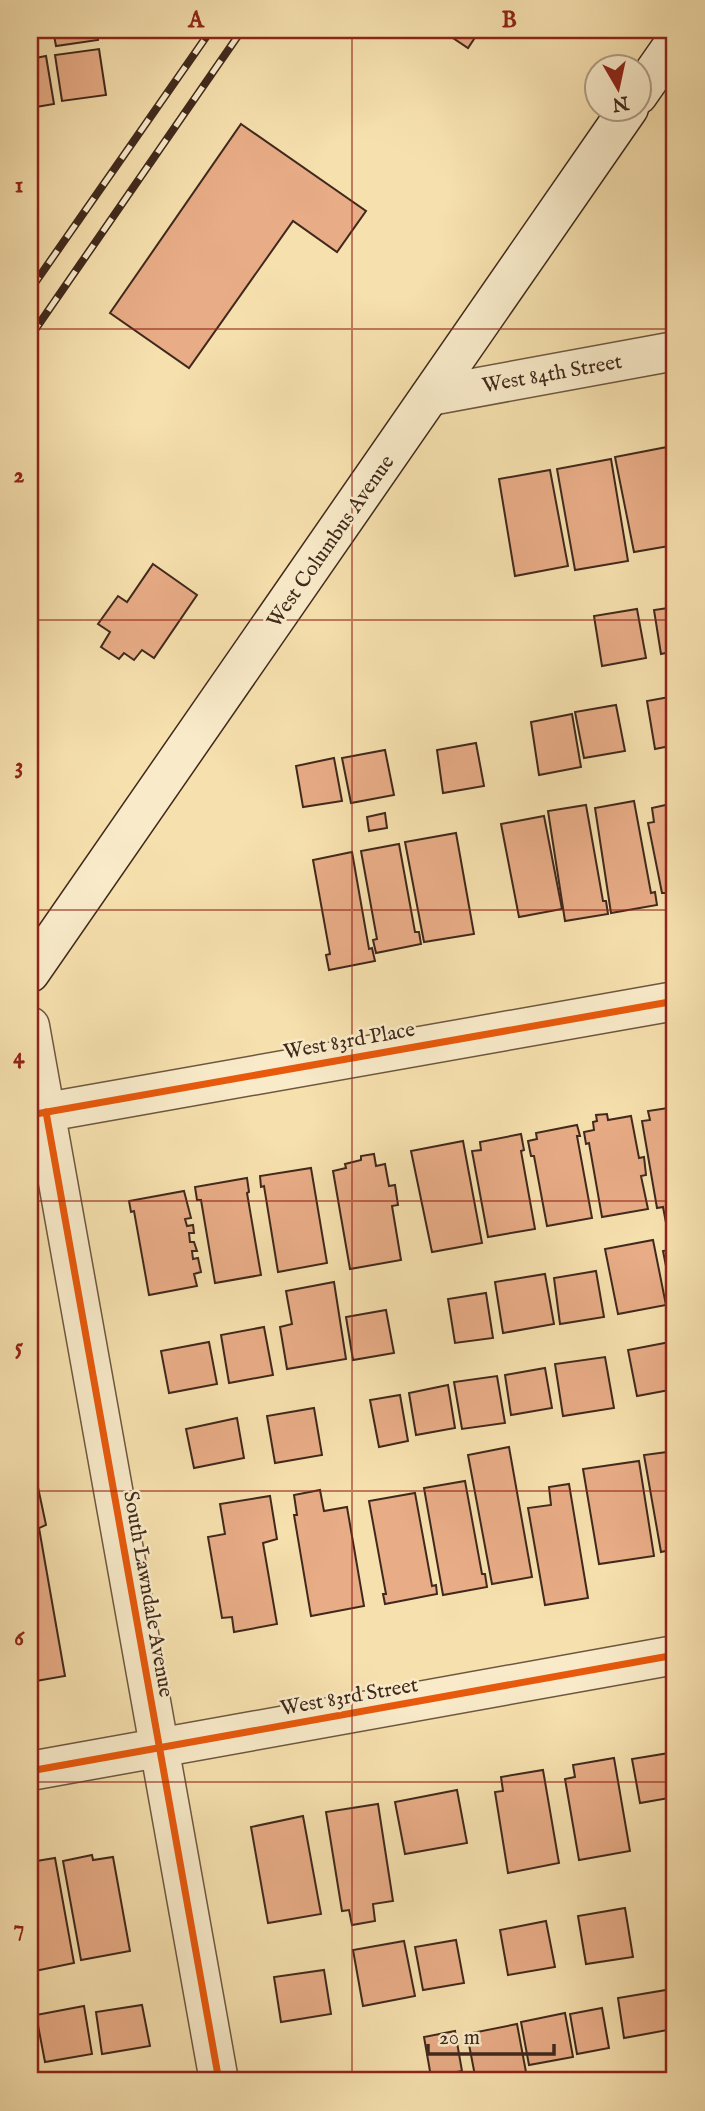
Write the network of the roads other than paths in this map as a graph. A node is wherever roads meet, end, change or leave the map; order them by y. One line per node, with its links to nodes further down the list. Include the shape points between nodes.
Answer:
1 (675, 42): 2 (street)
2 (652, 76)
3 (619, 122): 5 (street, West Columbus Avenue)
4 (675, 351): 5 (street, West 84th Street)
5 (430, 396): 6 (street, West Columbus Avenue)
6 (30, 973)
7 (675, 1000): 9 (street, West 83rd Place)
8 (30, 1026): 9 (street, South Lawndale Avenue)
9 (38, 1114): 11 (street, South Lawndale Avenue)
10 (675, 1655): 11 (street, West 83rd Street)
11 (158, 1748): 12 (street, West 83rd Street); 13 (street, South Lawndale Avenue)
12 (30, 1771)
13 (219, 2081)

